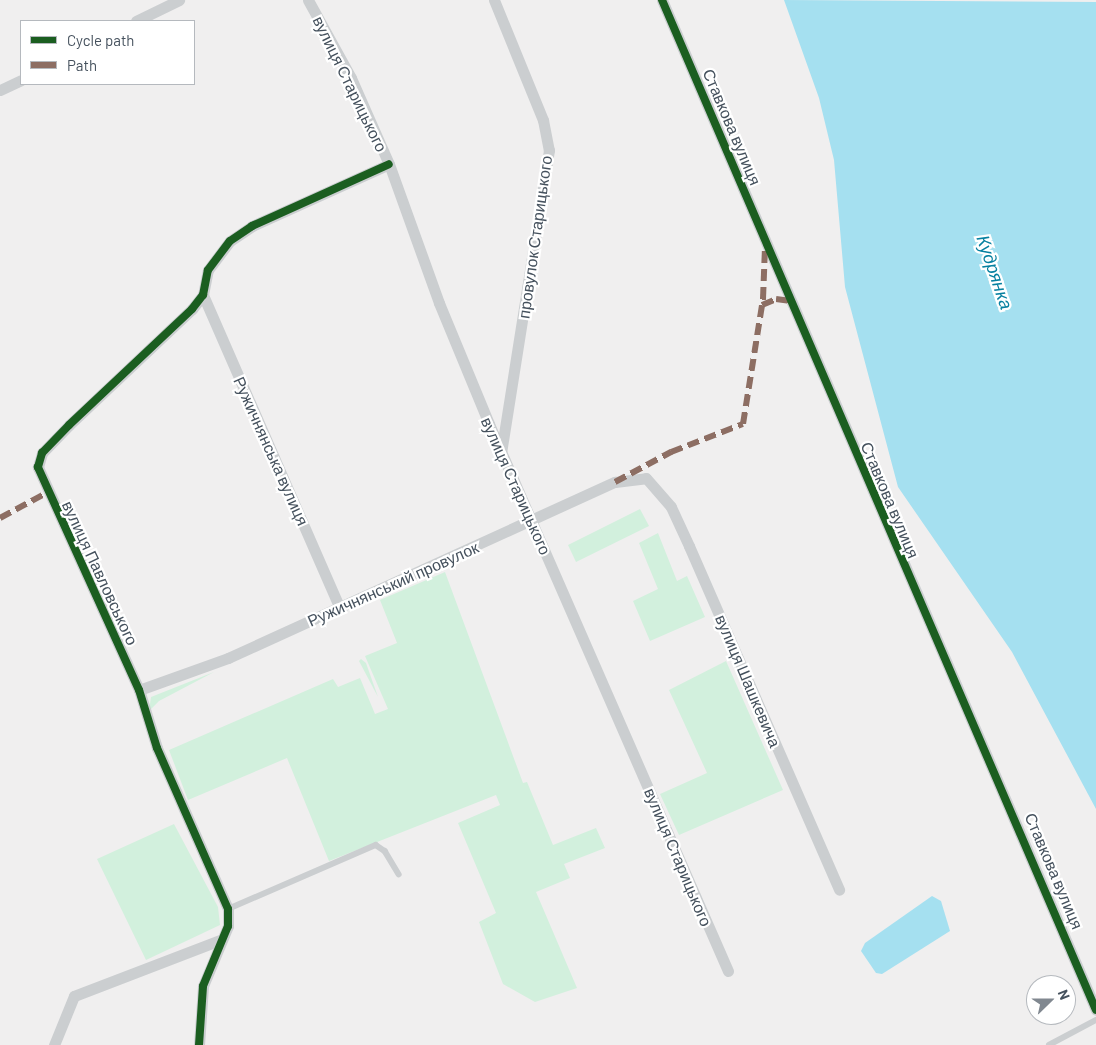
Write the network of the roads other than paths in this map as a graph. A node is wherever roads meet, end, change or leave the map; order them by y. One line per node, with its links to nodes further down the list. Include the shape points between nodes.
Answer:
1 (179, 0): 5 (street)
2 (308, 0): 8 (street, вулиця Старицького, via 351,78)
3 (494, 0): 10 (street, провулок Старицького, via 543,120 549,150)
4 (662, 0): 22 (street, Ставкова вулиця)
5 (138, 20)
6 (20, 80): 7 (street)
7 (0, 90)
8 (389, 164): 9 (street, via 260,222 230,241 208,270); 11 (street, вулиця Старицького, via 439,303)
9 (203, 295): 15 (street, Ружичнянська вулиця); 16 (street, вулиця Павловського, via 42,453 38,467)
10 (507, 420): 11 (street); 12 (street, провулок Старицького)
11 (489, 424): 12 (street, вулиця Старицького)
12 (501, 452): 14 (street, вулиця Старицького)
13 (646, 478): 14 (street, Ружичнянський провулок, via 615,482); 18 (street, вулиця Шашкевича, via 671,507 686,538)
14 (533, 523): 15 (street, Ружичнянський провулок); 21 (street, вулиця Старицького)
15 (339, 606): 16 (street, Ружичнянський провулок, via 228,658)
16 (139, 690): 19 (street, вулиця Павловського, via 157,748)
17 (399, 874): 19 (lane, via 385,851 376,845)
18 (838, 890)
19 (228, 909): 20 (street, via 228,926)
20 (220, 940): 24 (street, via 74,996); 25 (street, via 203,986)
21 (728, 971)
22 (1096, 1010)
23 (1096, 1020): 26 (lane)
24 (54, 1045)
25 (199, 1045)
26 (1049, 1045)

